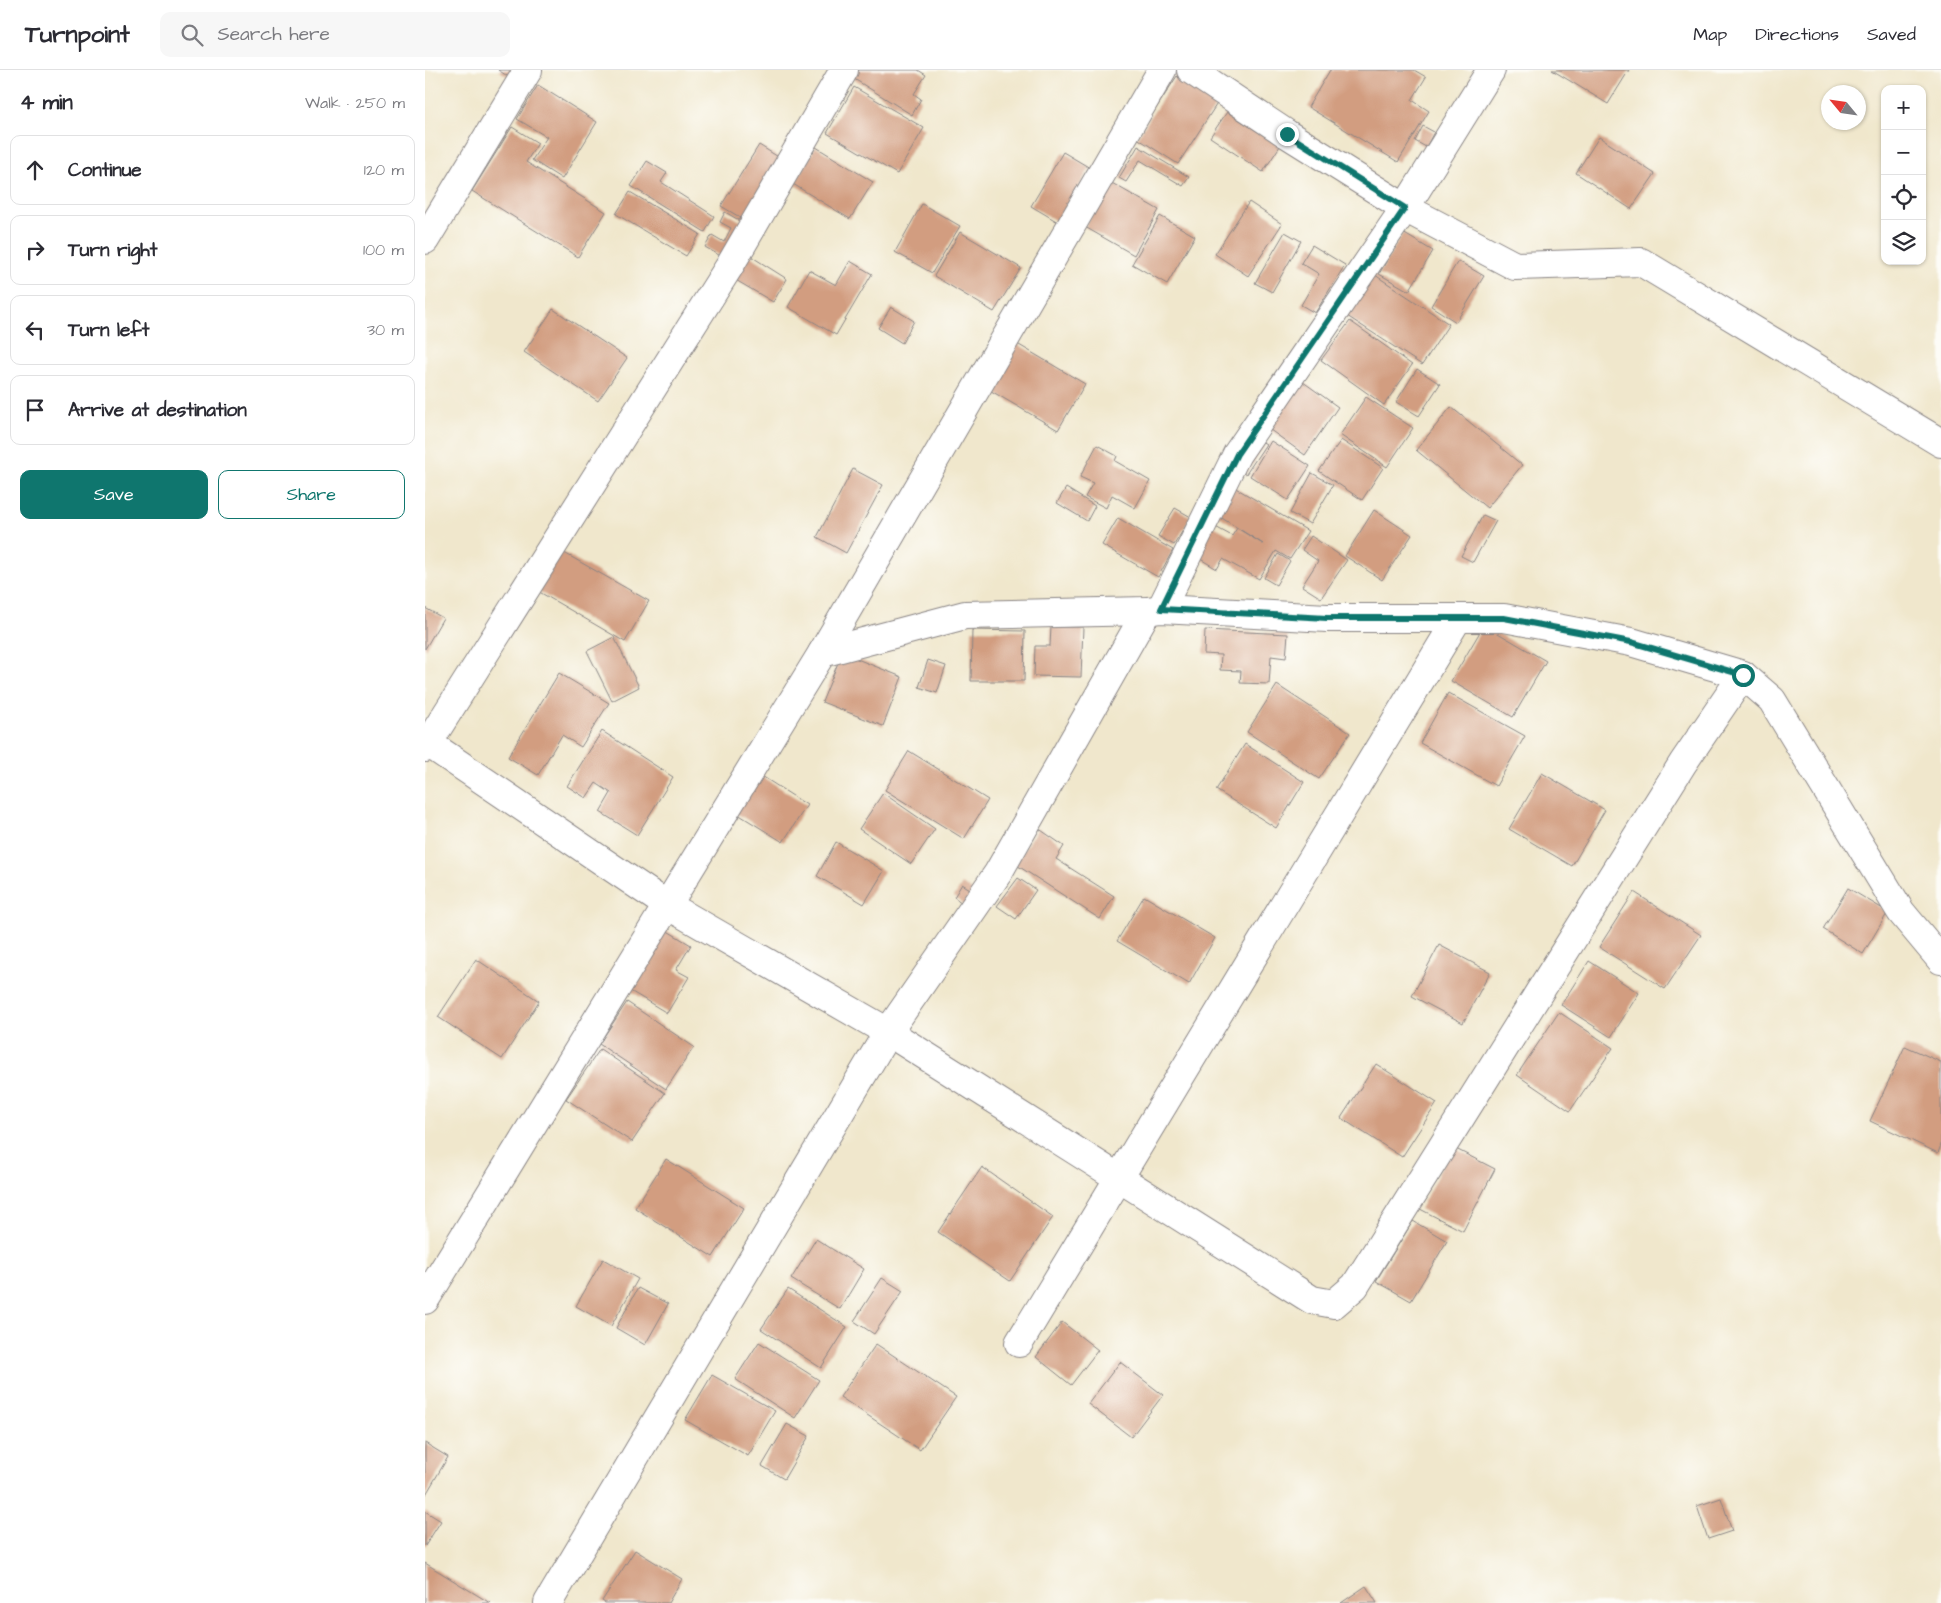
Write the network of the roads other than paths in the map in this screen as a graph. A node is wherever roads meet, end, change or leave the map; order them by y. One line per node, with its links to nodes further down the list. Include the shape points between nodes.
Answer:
1 (529, 70): 7 (street)
2 (844, 70): 13 (street, via 729,267)
3 (1162, 70): 11 (street)
4 (1191, 70): 6 (street)
5 (1491, 70): 6 (street)
6 (1405, 208): 8 (street, via 1515,266 1641,262); 9 (street, via 1237,454)
7 (425, 240)
8 (1941, 443)
9 (1154, 610): 10 (street, via 1327,618); 11 (street, via 965,615); 16 (street, via 998,873)
10 (1458, 618): 12 (street, via 1504,618 1631,642); 17 (street)
11 (822, 653): 14 (street)
12 (1743, 675): 15 (street, via 1772,700 1901,912); 17 (street, via 1683,763 1355,1286 1334,1304 1312,1300)
13 (426, 744): 14 (street)
14 (667, 905): 16 (street); 18 (street)
15 (1941, 960)
16 (887, 1032): 17 (street); 20 (street)
17 (1119, 1177): 19 (street)
18 (425, 1300)
19 (1019, 1343)
20 (548, 1603)

